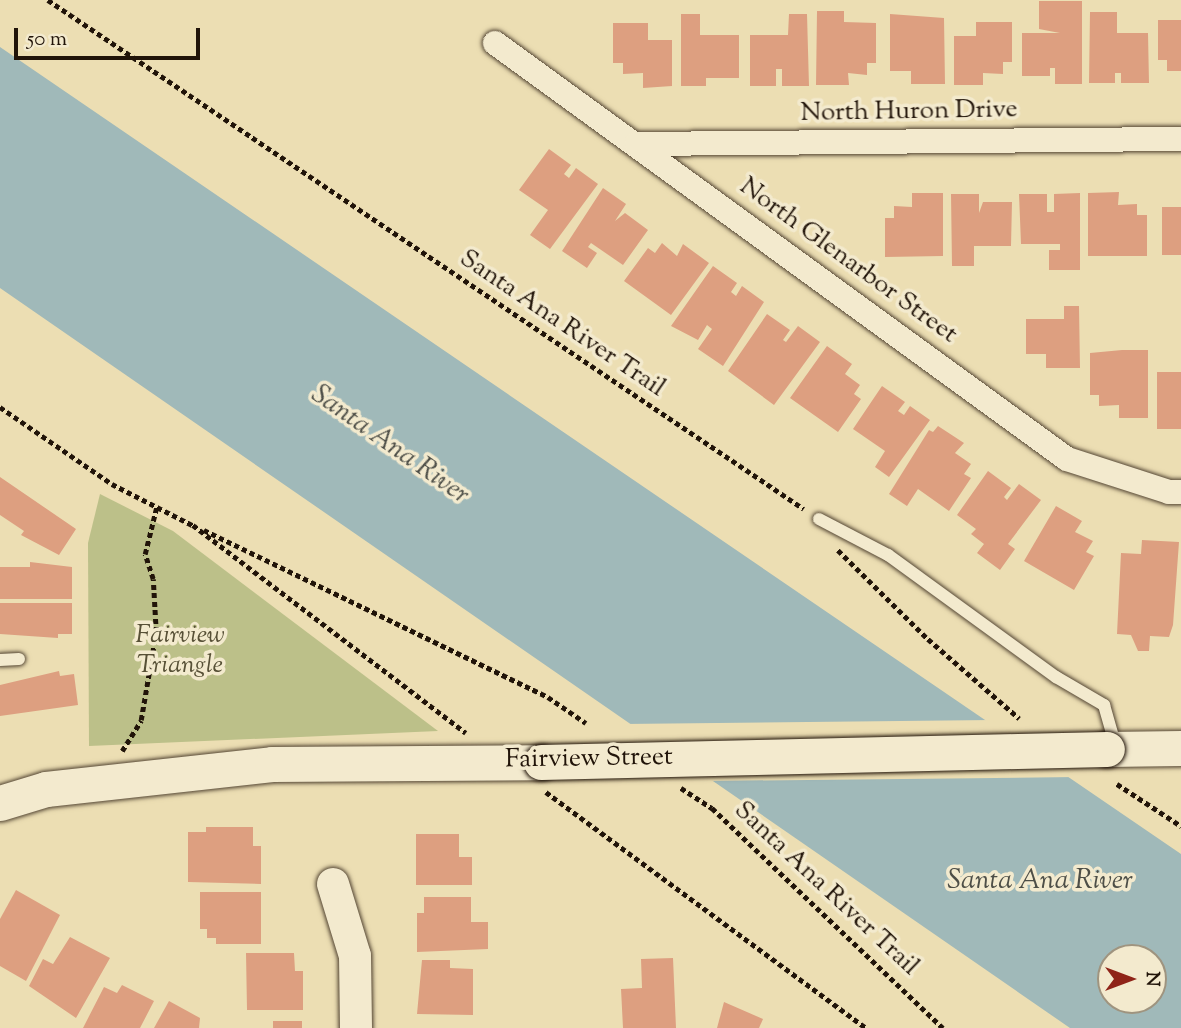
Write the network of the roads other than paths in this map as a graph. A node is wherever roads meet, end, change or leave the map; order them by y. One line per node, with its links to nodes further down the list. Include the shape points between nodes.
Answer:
1 (495, 43): 3 (street, North Glenarbor Street)
2 (1181, 139): 3 (street, North Huron Drive)
3 (637, 144): 4 (street, North Glenarbor Street, via 1067,459)
4 (1181, 492)
5 (819, 519): 9 (lane, via 888,555 1056,677 1104,705)
6 (19, 659): 7 (lane)
7 (0, 660)
8 (1181, 748): 9 (main road, Fairview Street)
9 (1112, 749): 10 (main road, Fairview Street, bridge, via 272,764 46,789)
10 (0, 803)
11 (333, 884): 12 (street, via 355,956)
12 (356, 1028)

